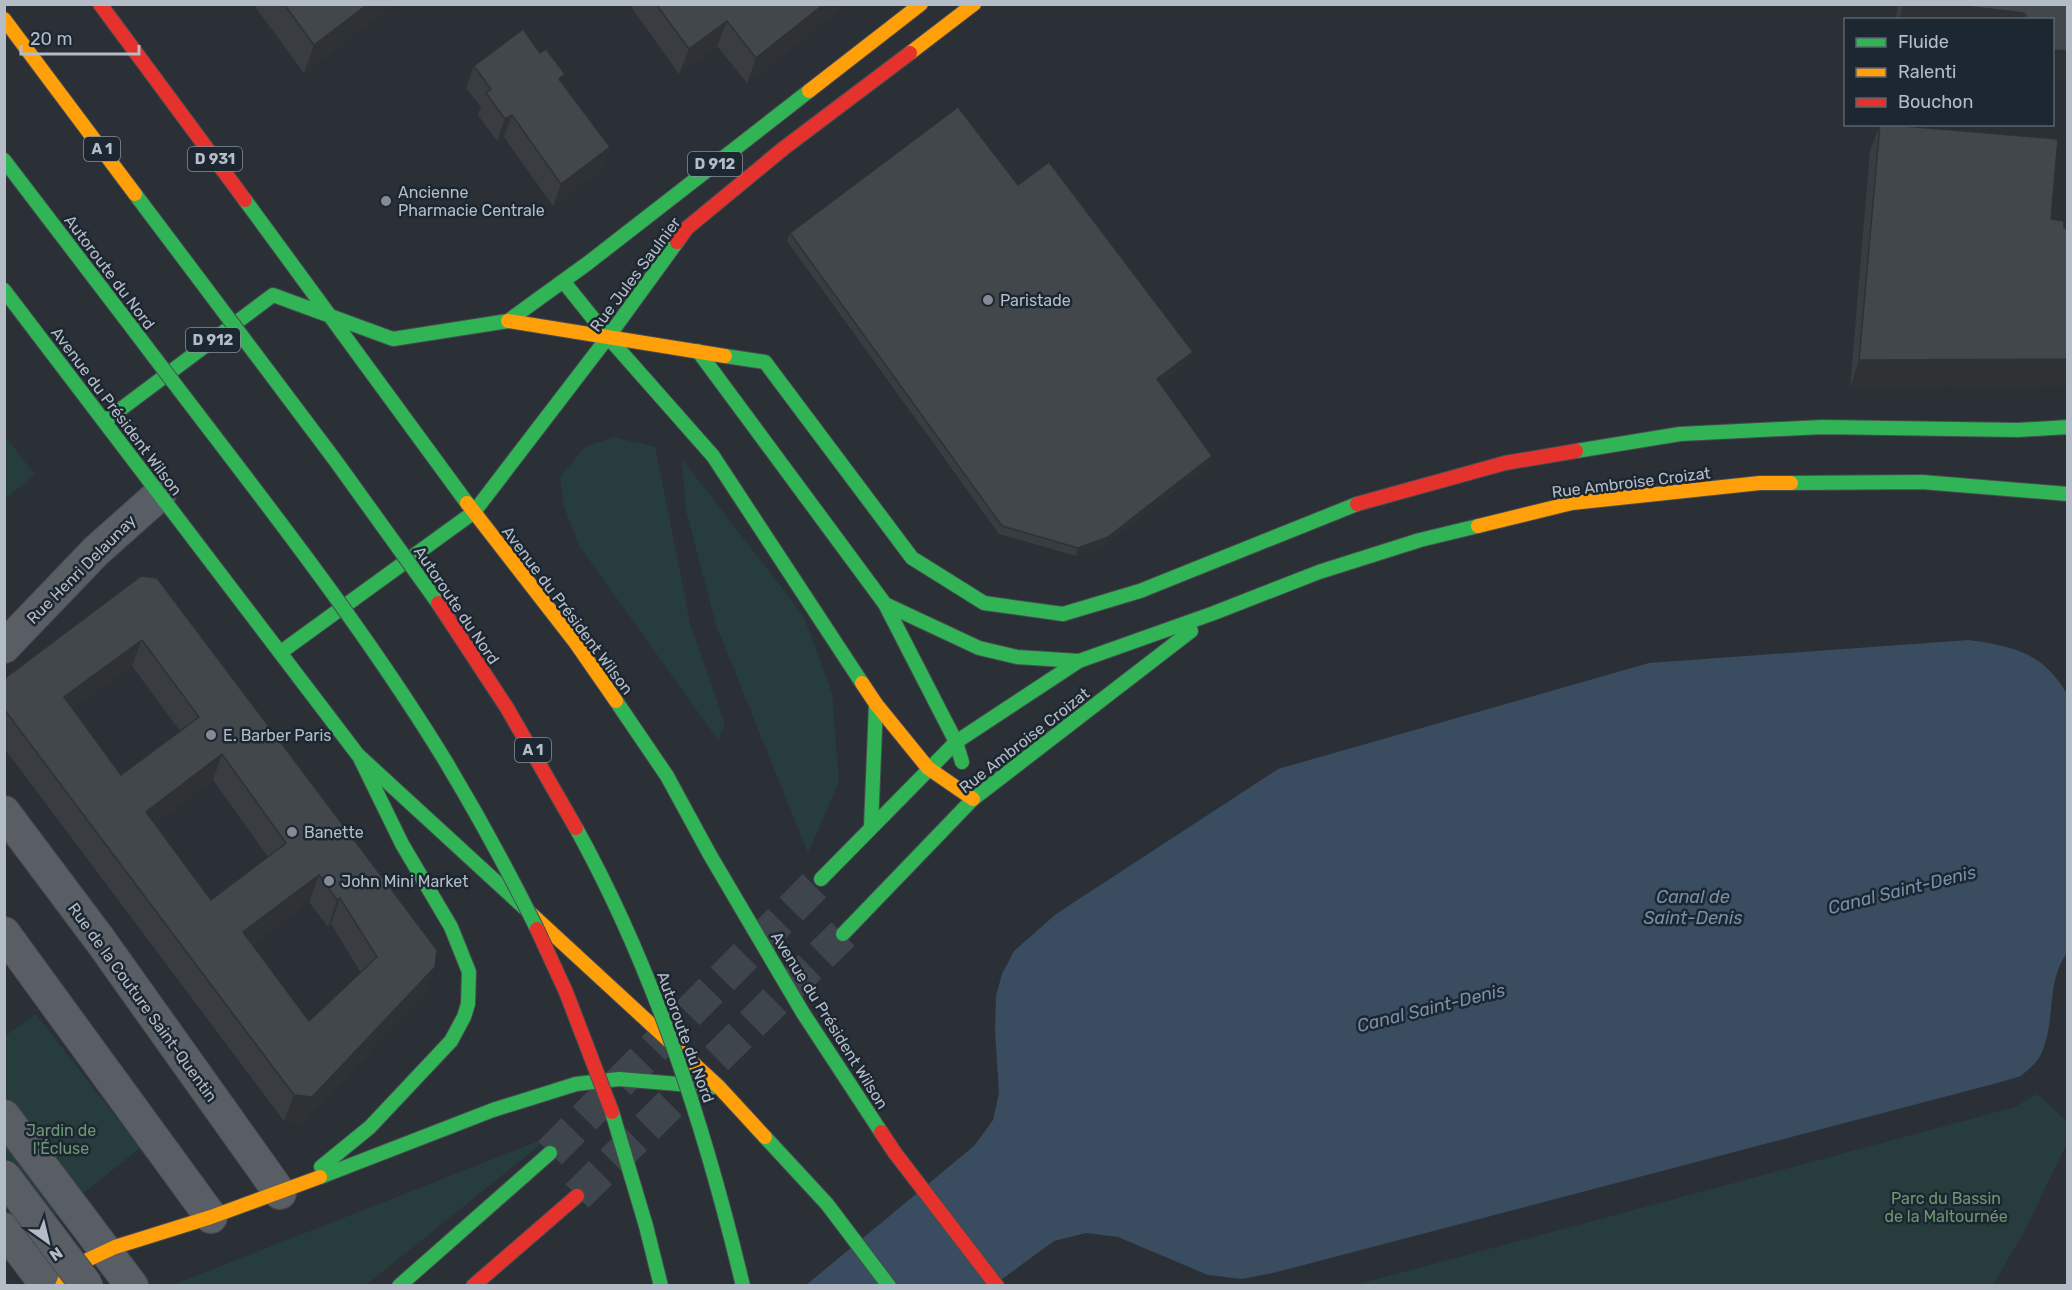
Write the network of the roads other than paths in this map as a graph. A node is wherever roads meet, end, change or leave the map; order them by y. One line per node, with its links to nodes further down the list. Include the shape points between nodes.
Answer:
1 (100, 4): 8 (main road, Avenue du Président Wilson / D 931)
2 (921, 4): 6 (main road, Rue Jules Saulnier / D 912)
3 (974, 4): 10 (main road, Rue Jules Saulnier / D 912, via 784,148 687,228)
4 (4, 19): 47 (main road, Autoroute du Nord / A 1, bridge, via 428,590 546,773 614,903 673,1044 721,1195)
5 (4, 160): 46 (main road, Autoroute du Nord, bridge, via 315,572 423,728 484,828 535,926 587,1046 637,1192)
6 (563, 281): 9 (main road, Rue Jules Saulnier / D 912); 10 (main road)
7 (4, 290): 12 (main road, Avenue du Président Wilson)
8 (330, 314): 9 (main road, Rue Jules Saulnier / D 912, via 393,339); 12 (main road, D 912, via 273,295); 16 (main road, Avenue du Président Wilson)
9 (508, 321): 10 (main road)
10 (608, 337): 11 (main road); 16 (main road, Rue Jules Saulnier / D 912); 22 (main road, via 713,456)
11 (698, 351): 13 (main road, via 765,362 912,558 984,603 1062,614 1140,591 1344,508 1505,464 1680,434 1822,427); 17 (main road)
12 (105, 421): 14 (main road, Avenue du Président Wilson)
13 (2067, 427)
14 (160, 494): 19 (street, Rue Henri Delaunay, via 101,546); 20 (main road, Avenue du Président Wilson)
15 (2067, 494): 18 (main road, Rue Ambroise Croizat, via 1922,482 1760,483 1572,503 1420,540 1319,572)
16 (474, 512): 20 (main road, D 912); 49 (main road, Avenue du Président Wilson, via 575,642 667,776 803,1013 895,1153)
17 (885, 604): 21 (main road, via 979,648 1017,657); 23 (main road)
18 (1214, 613): 21 (main road, Rue Ambroise Croizat); 26 (main road, Rue Ambroise Croizat)
19 (4, 647)
20 (281, 652): 24 (main road, Avenue du Président Wilson)
21 (1079, 661): 23 (main road, Rue Ambroise Croizat)
22 (876, 704): 25 (main road); 28 (main road)
23 (956, 742): 25 (main road, Rue Ambroise Croizat); 26 (main road)
24 (358, 755): 32 (main road, Avenue du Président Wilson); 36 (main road, via 402,844 451,927 469,972 468,1004 451,1041 370,1127)
25 (928, 768): 26 (main road); 28 (main road, Rue Ambroise Croizat)
26 (973, 799): 31 (main road, Rue Ambroise Croizat)
27 (4, 812): 36 (street, Rue de la Couture Saint-Quentin)
28 (871, 827): 29 (main road, Rue Ambroise Croizat)
29 (821, 879)
30 (4, 933): 38 (street)
31 (843, 934)
32 (718, 1087): 36 (main road, via 619,1079 576,1084 493,1110); 48 (main road, Avenue du Président Wilson, via 828,1204)
33 (4, 1116): 43 (street)
34 (550, 1153): 44 (main road)
35 (4, 1176): 42 (street, bridge)
36 (290, 1189): 38 (main road)
37 (577, 1196): 45 (main road)
38 (211, 1218): 41 (main road, via 106,1251 70,1268)
39 (4, 1229): 40 (street)
40 (47, 1286)
41 (62, 1286)
42 (87, 1286)
43 (132, 1286)
44 (399, 1286)
45 (473, 1286)
46 (661, 1286)
47 (743, 1286)
48 (889, 1286)
49 (997, 1286)

